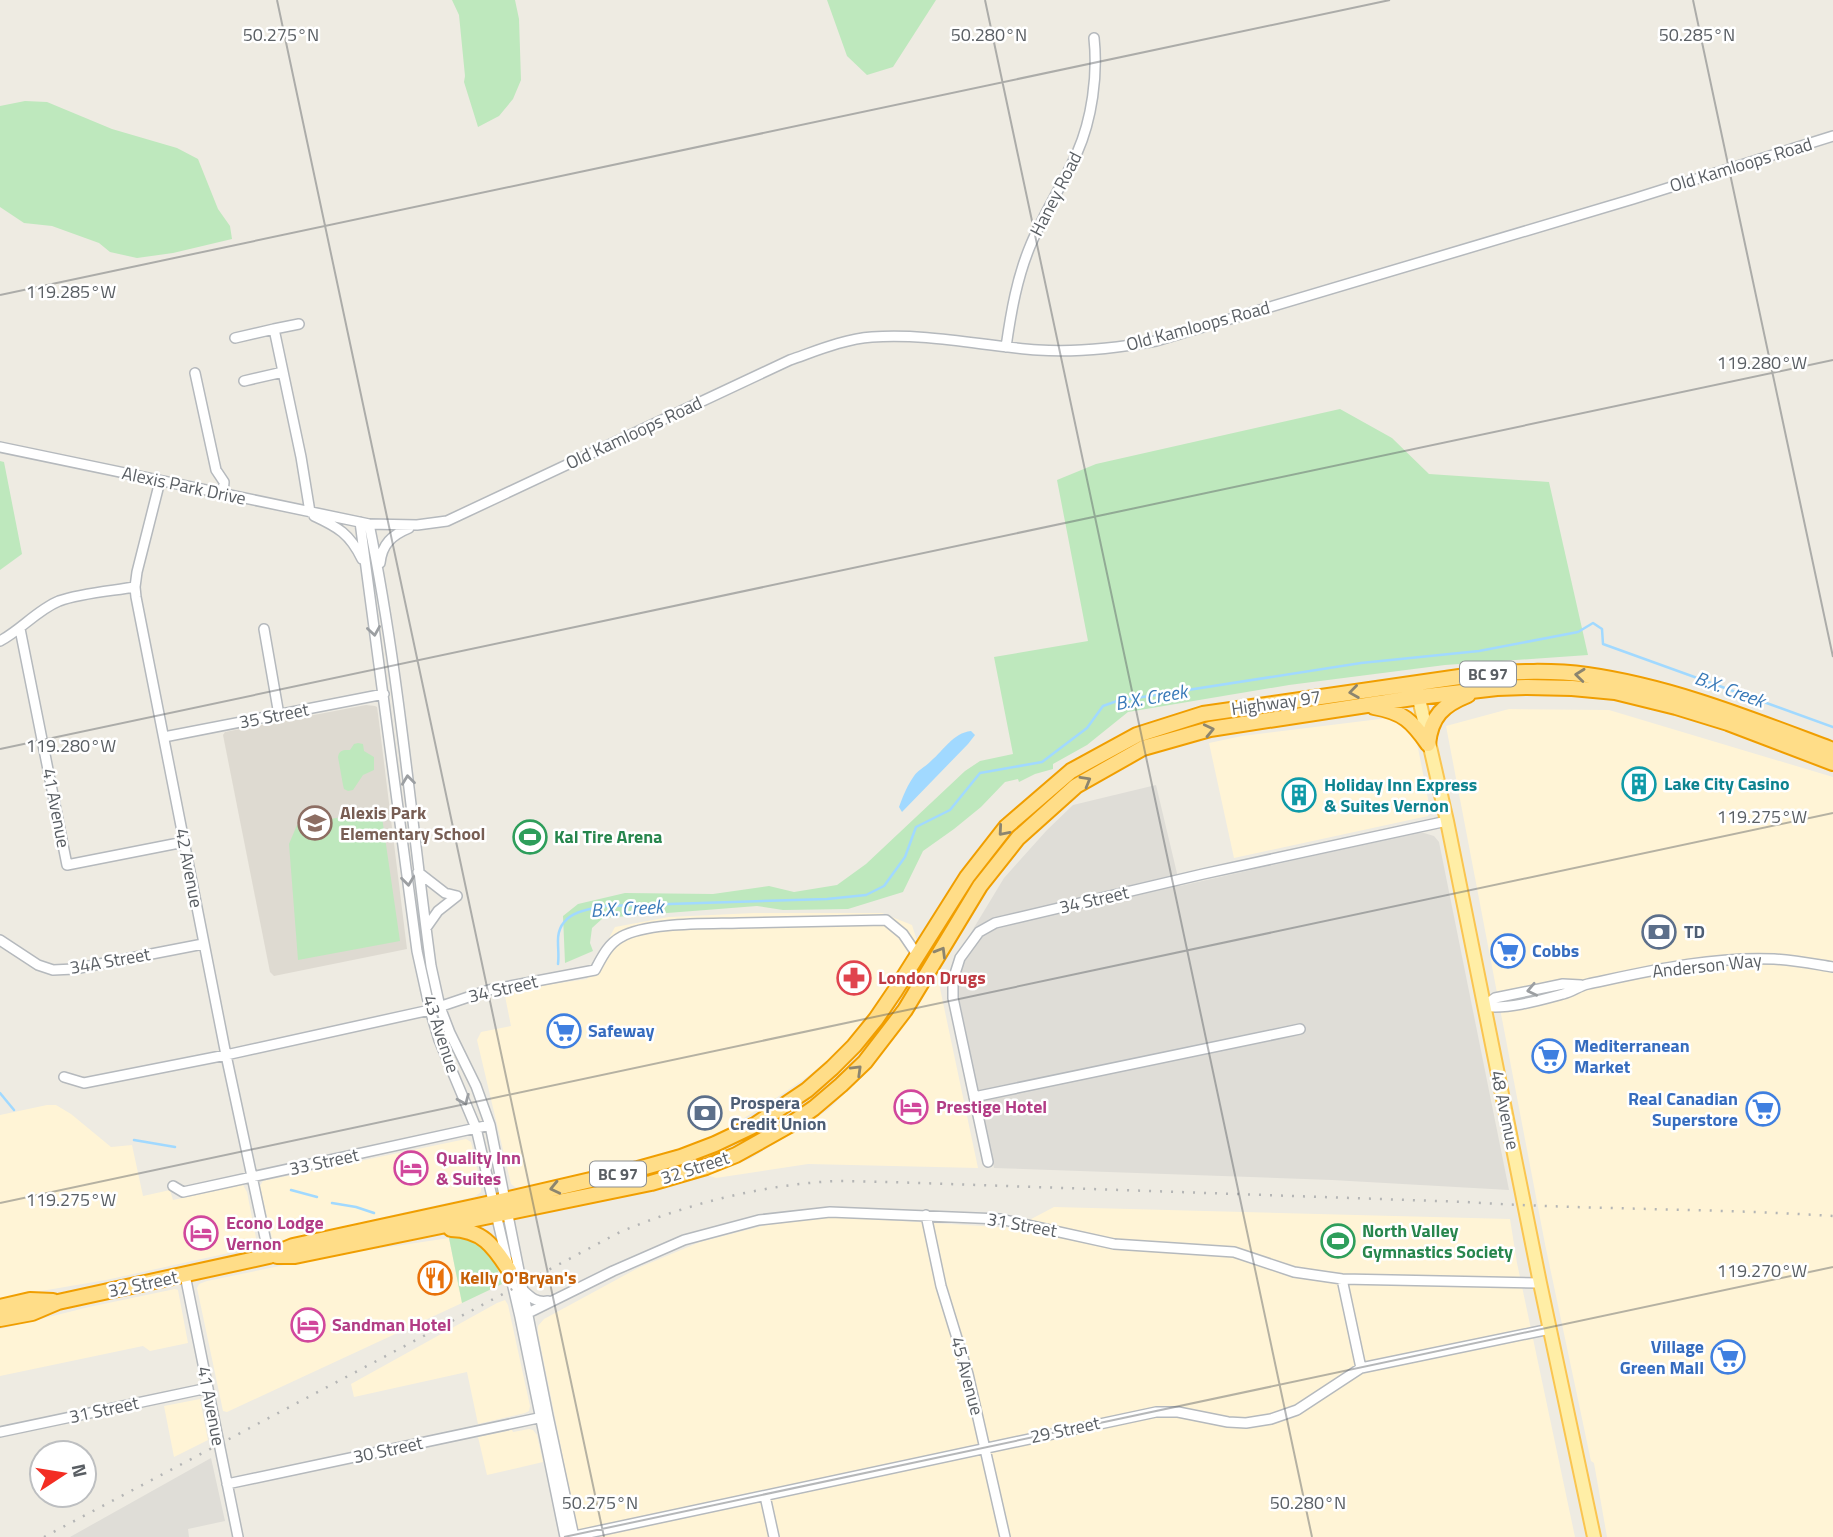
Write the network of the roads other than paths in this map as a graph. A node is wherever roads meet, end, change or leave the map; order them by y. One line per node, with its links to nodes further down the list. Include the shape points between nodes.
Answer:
1 (1094, 38): 6 (street, Haney Road, via 1096,56 1086,130 1021,269)
2 (1833, 136): 6 (street, Old Kamloops Road, via 1156,341 1080,351)
3 (299, 324): 4 (street)
4 (274, 329): 5 (street); 7 (street)
5 (235, 338)
6 (1006, 347): 15 (street, Old Kamloops Road, via 915,336 837,343 790,360 447,521)
7 (283, 372): 9 (street); 13 (street, via 310,504)
8 (195, 373): 12 (street, via 216,470 224,482)
9 (244, 381)
10 (0, 447): 11 (street, Alexis Park Drive)
11 (160, 481): 12 (street, Alexis Park Drive); 18 (street, 42 Avenue)
12 (223, 494): 13 (street, Alexis Park Drive)
13 (305, 511): 14 (street, Alexis Park Drive); 16 (street, via 337,526)
14 (364, 523): 15 (street, Old Kamloops Road); 16 (street, 43 Avenue); 17 (street, 43 Avenue)
15 (417, 525): 17 (street, via 387,543 380,555)
16 (365, 564): 24 (street, 43 Avenue, one-way to 24)
17 (379, 572): 33 (street, 43 Avenue, one-way to 17)
18 (135, 587): 19 (street, via 58,602); 27 (street, 42 Avenue)
19 (20, 629): 21 (street); 32 (street, 41 Avenue, via 67,865)
20 (264, 629): 26 (street)
21 (0, 641)
22 (1486, 689): 23 (highway, Highway 97 / BC 97); 28 (highway, via 1443,708 1435,717); 30 (highway, Highway 97 / BC 97, via 1615,692 1728,723)
23 (1417, 690): 25 (highway, Highway 97 / BC 97); 28 (main road, 48 Avenue); 29 (highway, Highway 97 / BC 97, one-way to 23, via 1685,697 1586,675 1480,674); 37 (highway, Highway 97 / BC 97, one-way to 37, via 1203,714 1137,735 1071,771 1006,827 967,877)
24 (384, 694): 26 (street, 35 Street); 41 (street, 43 Avenue, one-way to 41, via 417,951)
25 (1358, 706): 28 (highway, via 1401,714); 42 (highway, Highway 97 / BC 97, one-way to 25, via 980,887 1017,838 1076,786 1143,748 1210,729)
26 (279, 715): 27 (street, 35 Street)
27 (164, 737): 32 (street, 42 Avenue)
28 (1429, 744): 31 (main road, 48 Avenue)
29 (1833, 750)
30 (1833, 763)
31 (1447, 821): 39 (main road, 48 Avenue); 47 (street, 34 Street, via 995,923 979,932 960,958 953,980)
32 (184, 842): 36 (street, 42 Avenue)
33 (418, 872): 34 (street, 43 Avenue); 34 (street, via 445,893 457,896)
34 (426, 928): 40 (street, 43 Avenue)
35 (0, 940): 36 (street, 34A Street, via 53,970)
36 (203, 944): 45 (street, 42 Avenue)
37 (918, 956): 40 (street, 34 Street, via 886,920 684,924 623,935 595,970 489,990); 44 (highway, Highway 97 / BC 97)
38 (1833, 967): 39 (street, Anderson Way, via 1775,959 1730,960 1583,985 1506,1007)
39 (1484, 1006): 62 (main road, 48 Avenue)
40 (440, 1007): 41 (street, 34 Street); 48 (street, 43 Avenue)
41 (430, 1010): 45 (street, 34 Street); 50 (street, 43 Avenue, one-way to 50)
42 (905, 1010): 51 (highway, 32 Street / BC 97, one-way to 42, via 841,1085)
43 (1300, 1029): 47 (street)
44 (854, 1046): 49 (highway, 32 Street / BC 97, via 807,1090)
45 (226, 1055): 46 (street, 34 Street, via 84,1083); 53 (street, 42 Avenue)
46 (64, 1077)
47 (974, 1097): 52 (street, 34 Street)
48 (490, 1125): 50 (street, 33 Street); 55 (street, 43 Avenue)
49 (755, 1125): 51 (street); 55 (highway, 32 Street / BC 97, one-way to 55, via 681,1157)
50 (476, 1128): 53 (street, 33 Street); 55 (street, 43 Avenue)
51 (764, 1140): 55 (highway, 32 Street / BC 97, via 678,1176)
52 (988, 1162)
53 (252, 1177): 54 (street, 33 Street, via 183,1192); 58 (street, 42 Avenue)
54 (173, 1186)
55 (500, 1207): 57 (highway, 32 Street / BC 97); 58 (highway, 32 Street / BC 97, via 293,1246); 59 (street, 43 Avenue); 63 (street, 43 Avenue)
56 (926, 1215): 61 (street, 31 Street, via 1000,1219 1114,1244 1234,1252 1294,1272); 64 (street, 31 Street, via 830,1212 759,1220 684,1240); 74 (street, 45 Avenue)
57 (428, 1228): 58 (highway, 32 Street / BC 97, via 295,1256); 59 (highway, via 472,1231 491,1245)
58 (269, 1256): 60 (highway, 32 Street / BC 97)
59 (509, 1270): 67 (street, 43 Avenue)
60 (185, 1275): 65 (highway, 32 Street / BC 97); 71 (street, 41 Avenue)
61 (1342, 1279): 62 (street, 31 Street); 70 (street)
62 (1540, 1283): 69 (main road, 48 Avenue)
63 (523, 1290): 64 (street, via 535,1301); 67 (street, 43 Avenue)
64 (554, 1300): 67 (street, 31 Street)
65 (58, 1302): 66 (highway, 32 Street / BC 97, via 30,1300); 68 (highway, 32 Street / BC 97)
66 (0, 1307)
67 (524, 1316): 72 (street, 43 Avenue)
68 (0, 1320)
69 (1550, 1329): 70 (street, 29 Street); 82 (main road, 48 Avenue)
70 (1361, 1368): 74 (street, 29 Street, via 1297,1410 1271,1419 1228,1422 1156,1412)
71 (208, 1388): 73 (street, 31 Street); 75 (street, 41 Avenue)
72 (544, 1417): 75 (street, 30 Street); 78 (street, 43 Avenue); 79 (street, 43 Avenue)
73 (0, 1432)
74 (986, 1447): 76 (street, 29 Street); 81 (street, 45 Avenue)
75 (227, 1484): 77 (street, 41 Avenue)
76 (765, 1496): 79 (street, 29 Street); 80 (street)
77 (239, 1537)
78 (565, 1537)
79 (573, 1537)
80 (774, 1537)
81 (1005, 1537)
82 (1594, 1537)

